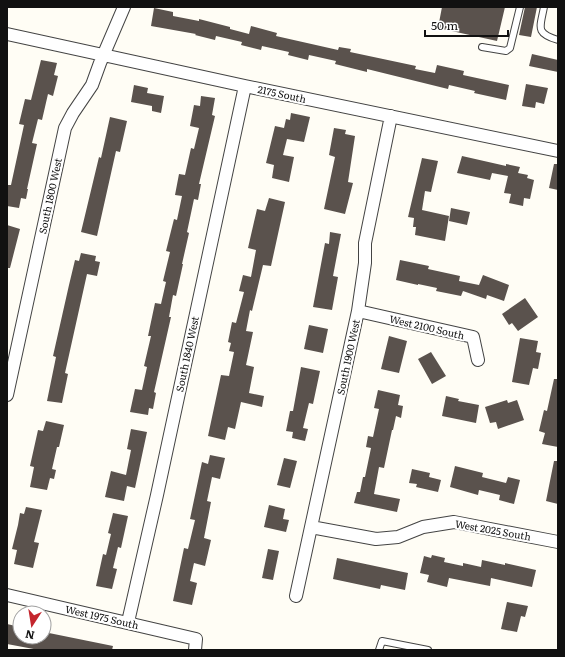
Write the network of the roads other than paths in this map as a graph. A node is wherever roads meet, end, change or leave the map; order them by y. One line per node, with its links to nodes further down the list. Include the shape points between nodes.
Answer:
1 (124, 7): 7 (street, South 1800 West)
2 (520, 7): 6 (lane, via 510,48 506,51)
3 (544, 7): 5 (lane, via 541,30 548,37)
4 (7, 34): 7 (street, 2175 South)
5 (558, 40)
6 (482, 47)
7 (103, 54): 8 (street, 2175 South); 13 (street, South 1800 West, via 92,84 65,128)
8 (244, 86): 9 (street, 2175 South); 18 (street, South 1840 West)
9 (391, 116): 10 (street, 2175 South); 11 (street, South 1900 West, via 365,243 365,263)
10 (558, 151)
11 (358, 311): 12 (street, West 2100 South, via 473,337); 14 (street, South 1900 West)
12 (478, 360)
13 (7, 395)
14 (311, 526): 15 (street, West 2025 South, via 376,539 398,537 423,527 454,522); 17 (street, South 1900 West)
15 (558, 542)
16 (7, 595): 18 (street, West 1975 South)
17 (296, 596)
18 (128, 622): 19 (street, West 1975 South)
19 (196, 644)
20 (379, 650): 21 (lane, via 382,641)
21 (428, 650)

